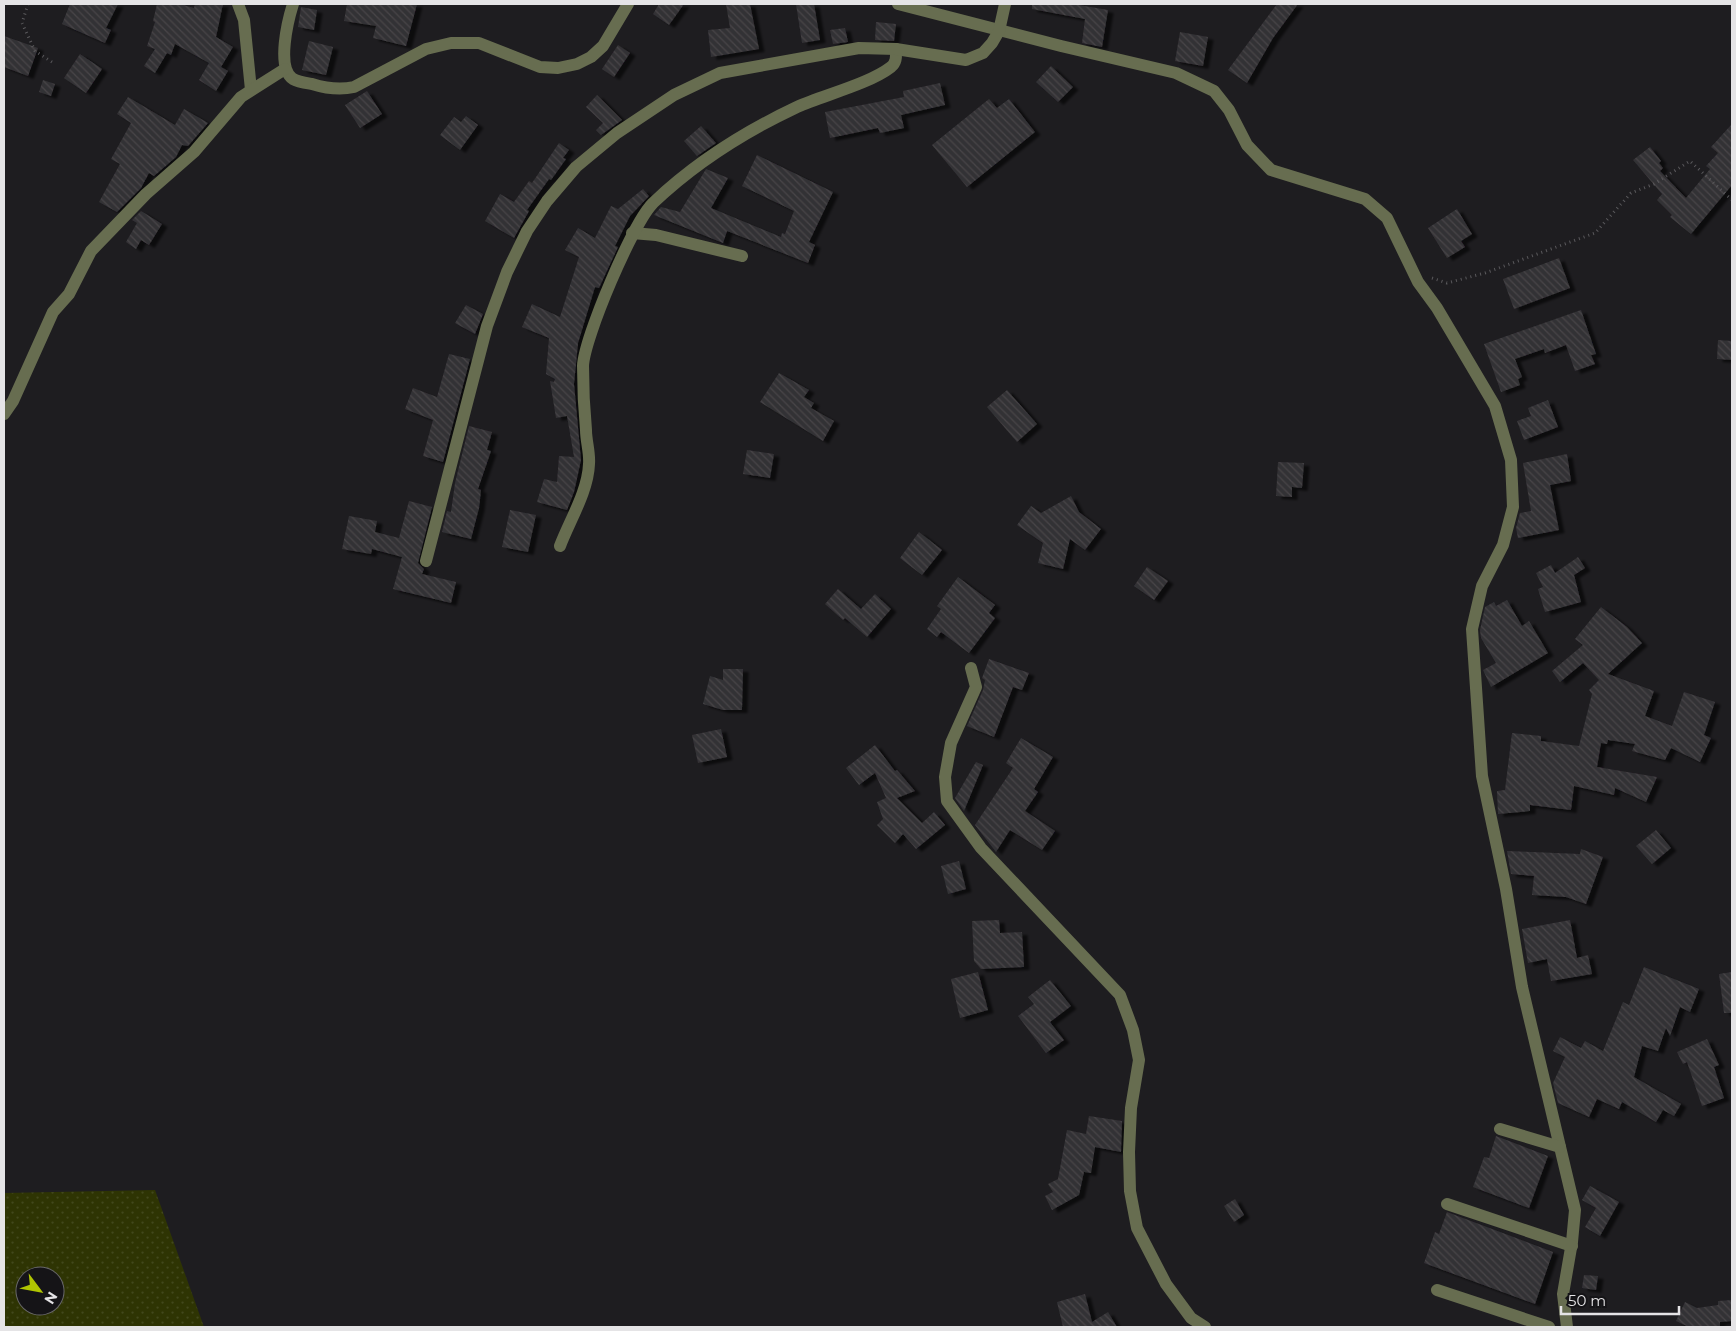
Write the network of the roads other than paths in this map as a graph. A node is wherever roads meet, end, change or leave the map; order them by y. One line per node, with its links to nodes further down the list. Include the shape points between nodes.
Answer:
1 (238, 4): 9 (street, via 244,20)
2 (293, 4): 8 (street, via 284,52)
3 (628, 4): 8 (street, via 603,46 591,57 558,68 540,67 479,43 451,43 426,49 354,87 344,89 292,79)
4 (898, 4): 6 (street)
5 (1004, 4): 6 (street)
6 (999, 31): 7 (street, via 983,53 966,60); 17 (street, via 1176,73 1214,91 1229,110 1247,145 1272,170 1365,199 1387,218 1413,271 1496,406 1511,460 1513,507 1503,545 1482,586 1472,629 1482,776 1506,889 1522,987)
7 (896, 49): 10 (street, via 896,60 892,66 742,135 678,180 650,206); 14 (street, via 859,48 720,73 674,95 617,133 576,168 547,201 527,231 507,272 490,317)
8 (285, 69): 9 (street)
9 (251, 90): 12 (street, via 241,97 194,152 146,194 91,251 69,294 53,312)
10 (632, 233): 11 (street, via 656,235); 13 (street, via 607,292 583,363 590,463)
11 (742, 256)
12 (4, 414)
13 (560, 546)
14 (426, 560)
15 (971, 668): 21 (street, via 976,687 951,743 945,777 947,801 981,848 1120,995 1133,1030 1139,1060 1130,1108 1129,1152 1130,1191 1137,1228 1166,1284 1191,1318)
16 (1500, 1128): 17 (street)
17 (1560, 1147): 19 (street, via 1575,1210)
18 (1447, 1204): 19 (street)
19 (1572, 1246): 23 (street, via 1563,1294)
20 (1437, 1290): 22 (street)
21 (1205, 1327)
22 (1549, 1327)
23 (1567, 1327)

